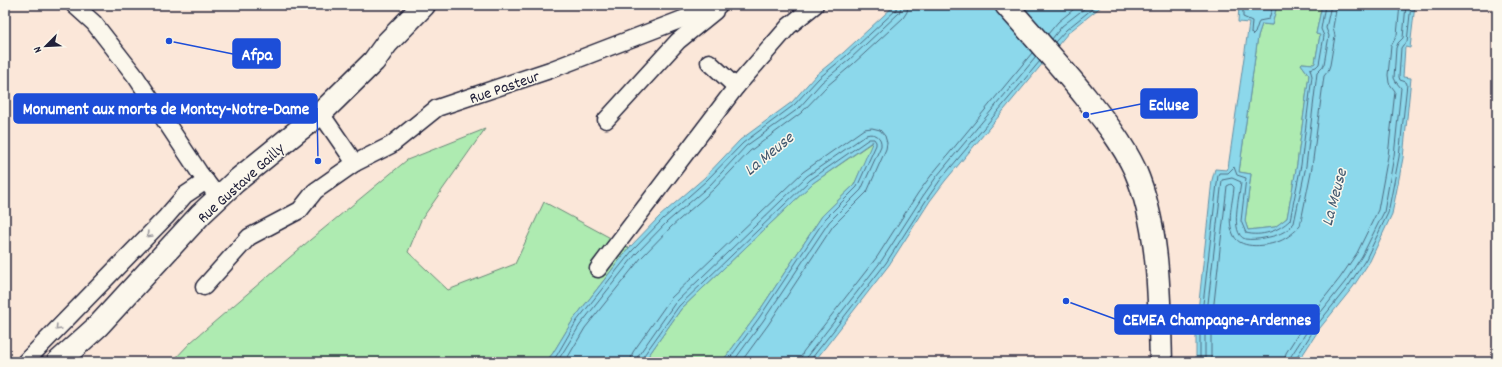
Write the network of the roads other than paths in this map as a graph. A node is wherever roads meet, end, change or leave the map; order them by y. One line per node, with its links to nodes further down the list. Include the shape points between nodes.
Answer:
1 (74, 5): 12 (street, via 94,24 136,77)
2 (424, 5): 9 (street, Rue Gustave Gailly, via 374,61)
3 (719, 5): 11 (street, Rue Pasteur, via 550,70 437,108 391,145)
4 (722, 5): 10 (street, via 678,41)
5 (815, 5): 8 (street, via 789,26)
6 (1006, 5): 18 (street, via 1064,71 1119,140 1135,170 1153,235 1158,278)
7 (709, 62): 8 (street)
8 (736, 87): 14 (street)
9 (320, 114): 11 (street); 13 (street, Rue Gustave Gailly)
10 (606, 120)
11 (355, 163): 15 (street, Rue Pasteur, via 315,191 300,210 249,238)
12 (206, 181): 13 (street); 16 (street, Rue Gustave Gailly, one-way to 16, via 185,195)
13 (219, 198): 17 (street, Rue Gustave Gailly, via 201,214 98,326)
14 (598, 269)
15 (204, 287)
16 (25, 362)
17 (58, 362)
18 (1160, 362)

